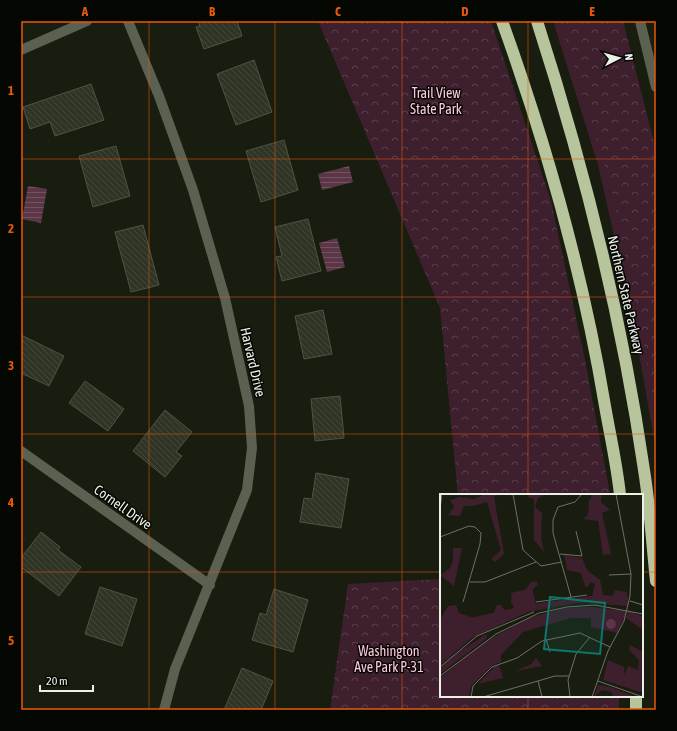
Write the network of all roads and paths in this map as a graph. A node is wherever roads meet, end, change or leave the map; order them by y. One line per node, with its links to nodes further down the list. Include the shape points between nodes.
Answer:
1 (87, 21): 6 (street)
2 (128, 21): 11 (street, Harvard Drive, via 159,96 193,190 225,298 249,406 252,448 247,490)
3 (502, 21): 9 (highway, via 526,88 572,246 596,351)
4 (537, 21): 10 (highway, Northern State Parkway, via 603,254 644,471)
5 (640, 21): 7 (street)
6 (21, 50)
7 (656, 88)
8 (21, 451): 11 (street, Cornell Drive)
9 (620, 494)
10 (656, 581)
11 (210, 585): 13 (street, Harvard Drive, via 175,669)
12 (636, 697): 14 (highway)
13 (164, 710)
14 (636, 710)

